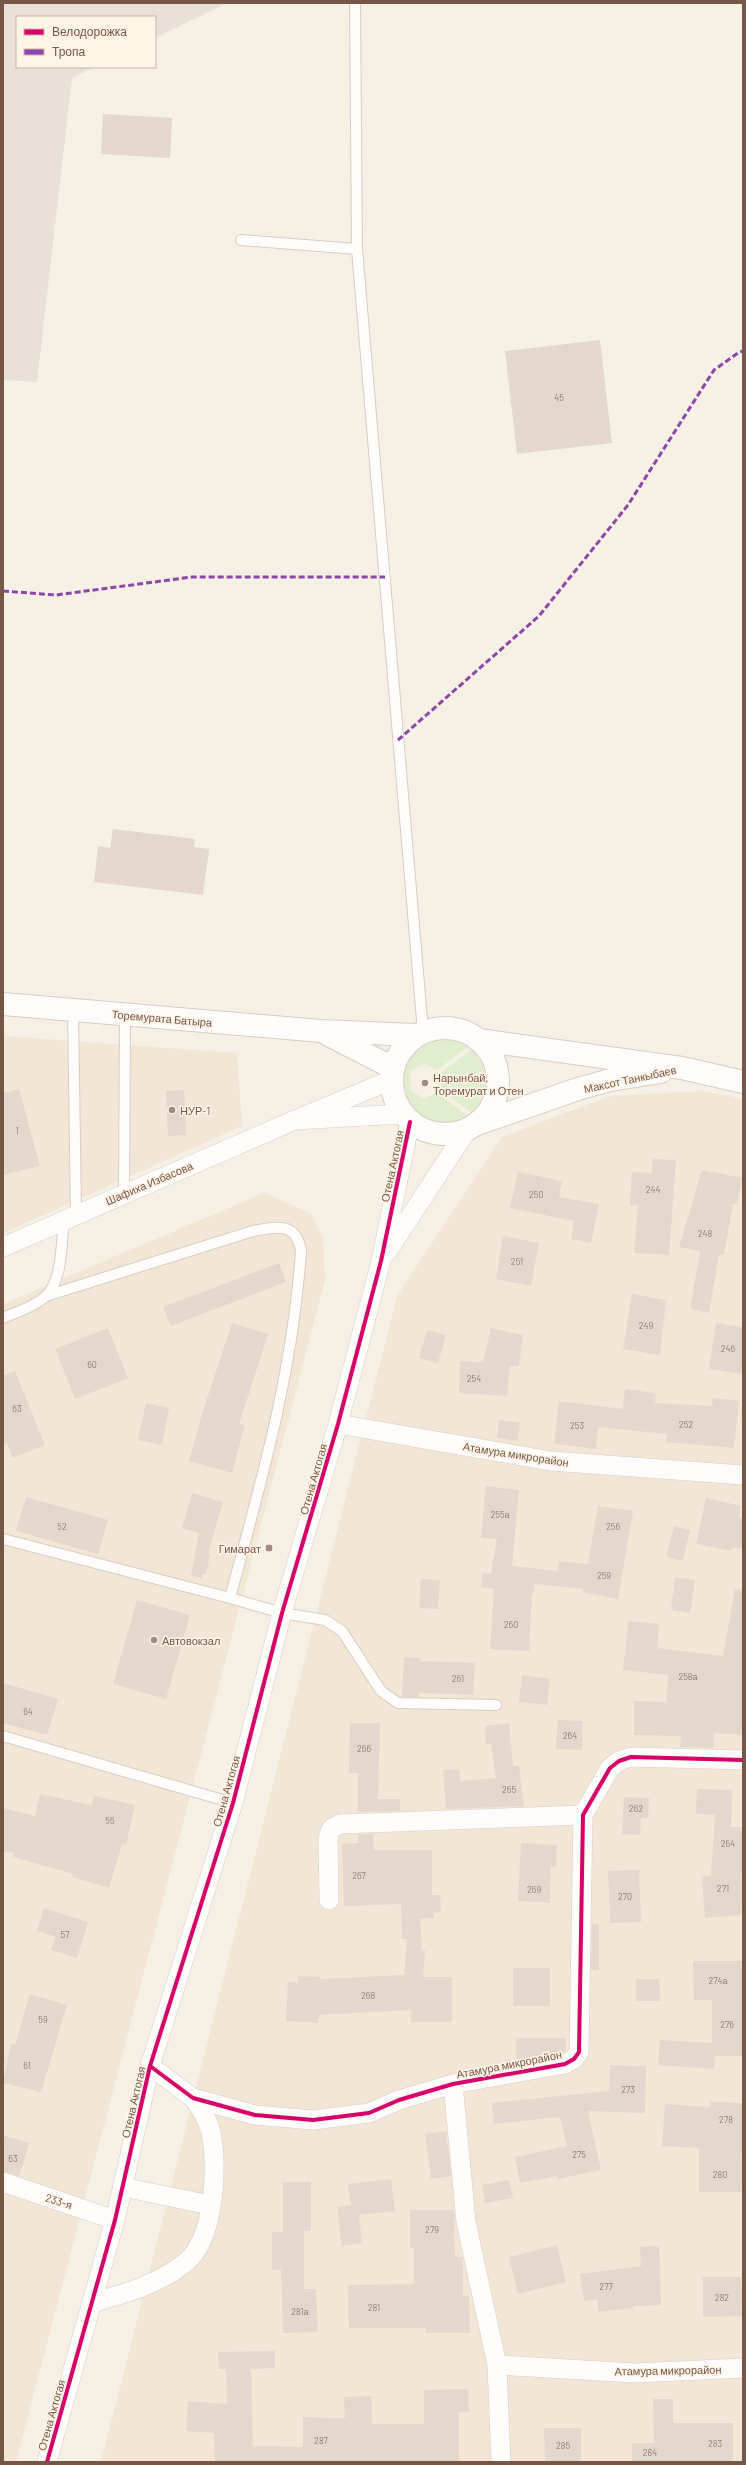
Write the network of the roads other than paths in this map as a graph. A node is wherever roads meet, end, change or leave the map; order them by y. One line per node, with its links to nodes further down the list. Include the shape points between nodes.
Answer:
1 (355, 3): 3 (lane)
2 (241, 240): 3 (lane)
3 (357, 249): 8 (lane)
4 (3, 1004): 5 (street, Торемурата Батыра)
5 (72, 1010): 6 (street, Торемурата Батыра); 17 (lane)
6 (125, 1015): 7 (street, Торемурата Батыра); 16 (lane)
7 (321, 1031): 8 (street, Торемурата Батыра); 11 (street)
8 (419, 1034): 9 (street, via 439,1028 458,1029); 11 (street, via 404,1047)
9 (479, 1040): 10 (street, Максот Танкыбаев); 15 (street, via 494,1059 499,1082 493,1105)
10 (682, 1068): 12 (street); 15 (street, Максот Танкыбаев, via 610,1080)
11 (392, 1074): 13 (street, via 392,1092); 14 (street, Шафиха Избасова)
12 (743, 1082)
13 (406, 1118): 14 (street); 15 (street, via 420,1129 438,1134 456,1134); 19 (street, Отена Актогая)
14 (295, 1120): 16 (street, Шафиха Избасова)
15 (472, 1127): 19 (street, Отена Актогая)
16 (124, 1193): 17 (street, Шафиха Избасова)
17 (70, 1217): 18 (street, Шафиха Избасова); 20 (lane, via 53,1287)
18 (3, 1247)
19 (381, 1261): 22 (street, Отена Актогая)
20 (46, 1296): 21 (lane); 25 (lane, via 253,1231 285,1228 295,1232 301,1251 287,1374)
21 (3, 1318)
22 (338, 1424): 23 (street, Атамура микрорайон, via 551,1461); 26 (street, Отена Актогая)
23 (743, 1475)
24 (3, 1539): 25 (lane)
25 (230, 1598): 26 (lane)
26 (282, 1614): 27 (lane, via 325,1620 342,1631 381,1691 398,1703); 30 (street, Отена Актогая)
27 (496, 1705)
28 (3, 1736): 30 (lane)
29 (743, 1760): 31 (street, Атамура микрорайон, via 631,1757 619,1761 610,1768)
30 (233, 1803): 33 (street, Отена Актогая)
31 (583, 1815): 32 (street, via 340,1824 331,1829 328,1838); 34 (street, Атамура микрорайон, via 579,2052 574,2059 565,2064)
32 (329, 1900)
33 (150, 2066): 35 (street, Атамура микрорайон); 37 (street, Отена Актогая)
34 (454, 2084): 35 (street, Атамура микрорайон, via 399,2100 370,2113 314,2120 254,2115); 41 (street, Атамура микрорайон, via 466,2222)
35 (193, 2098): 38 (street, via 205,2116 211,2132 215,2160)
36 (3, 2182): 39 (street, 233-я)
37 (123, 2187): 38 (street); 39 (street, Отена Актогая)
38 (210, 2205): 40 (street, via 204,2239 186,2262 140,2288)
39 (115, 2220): 40 (street, Отена Актогая)
40 (92, 2303): 43 (street, Отена Актогая)
41 (497, 2365): 42 (street, Атамура микрорайон, via 636,2372); 44 (street, Атамура микрорайон)
42 (743, 2368)
43 (47, 2462)
44 (500, 2462)

